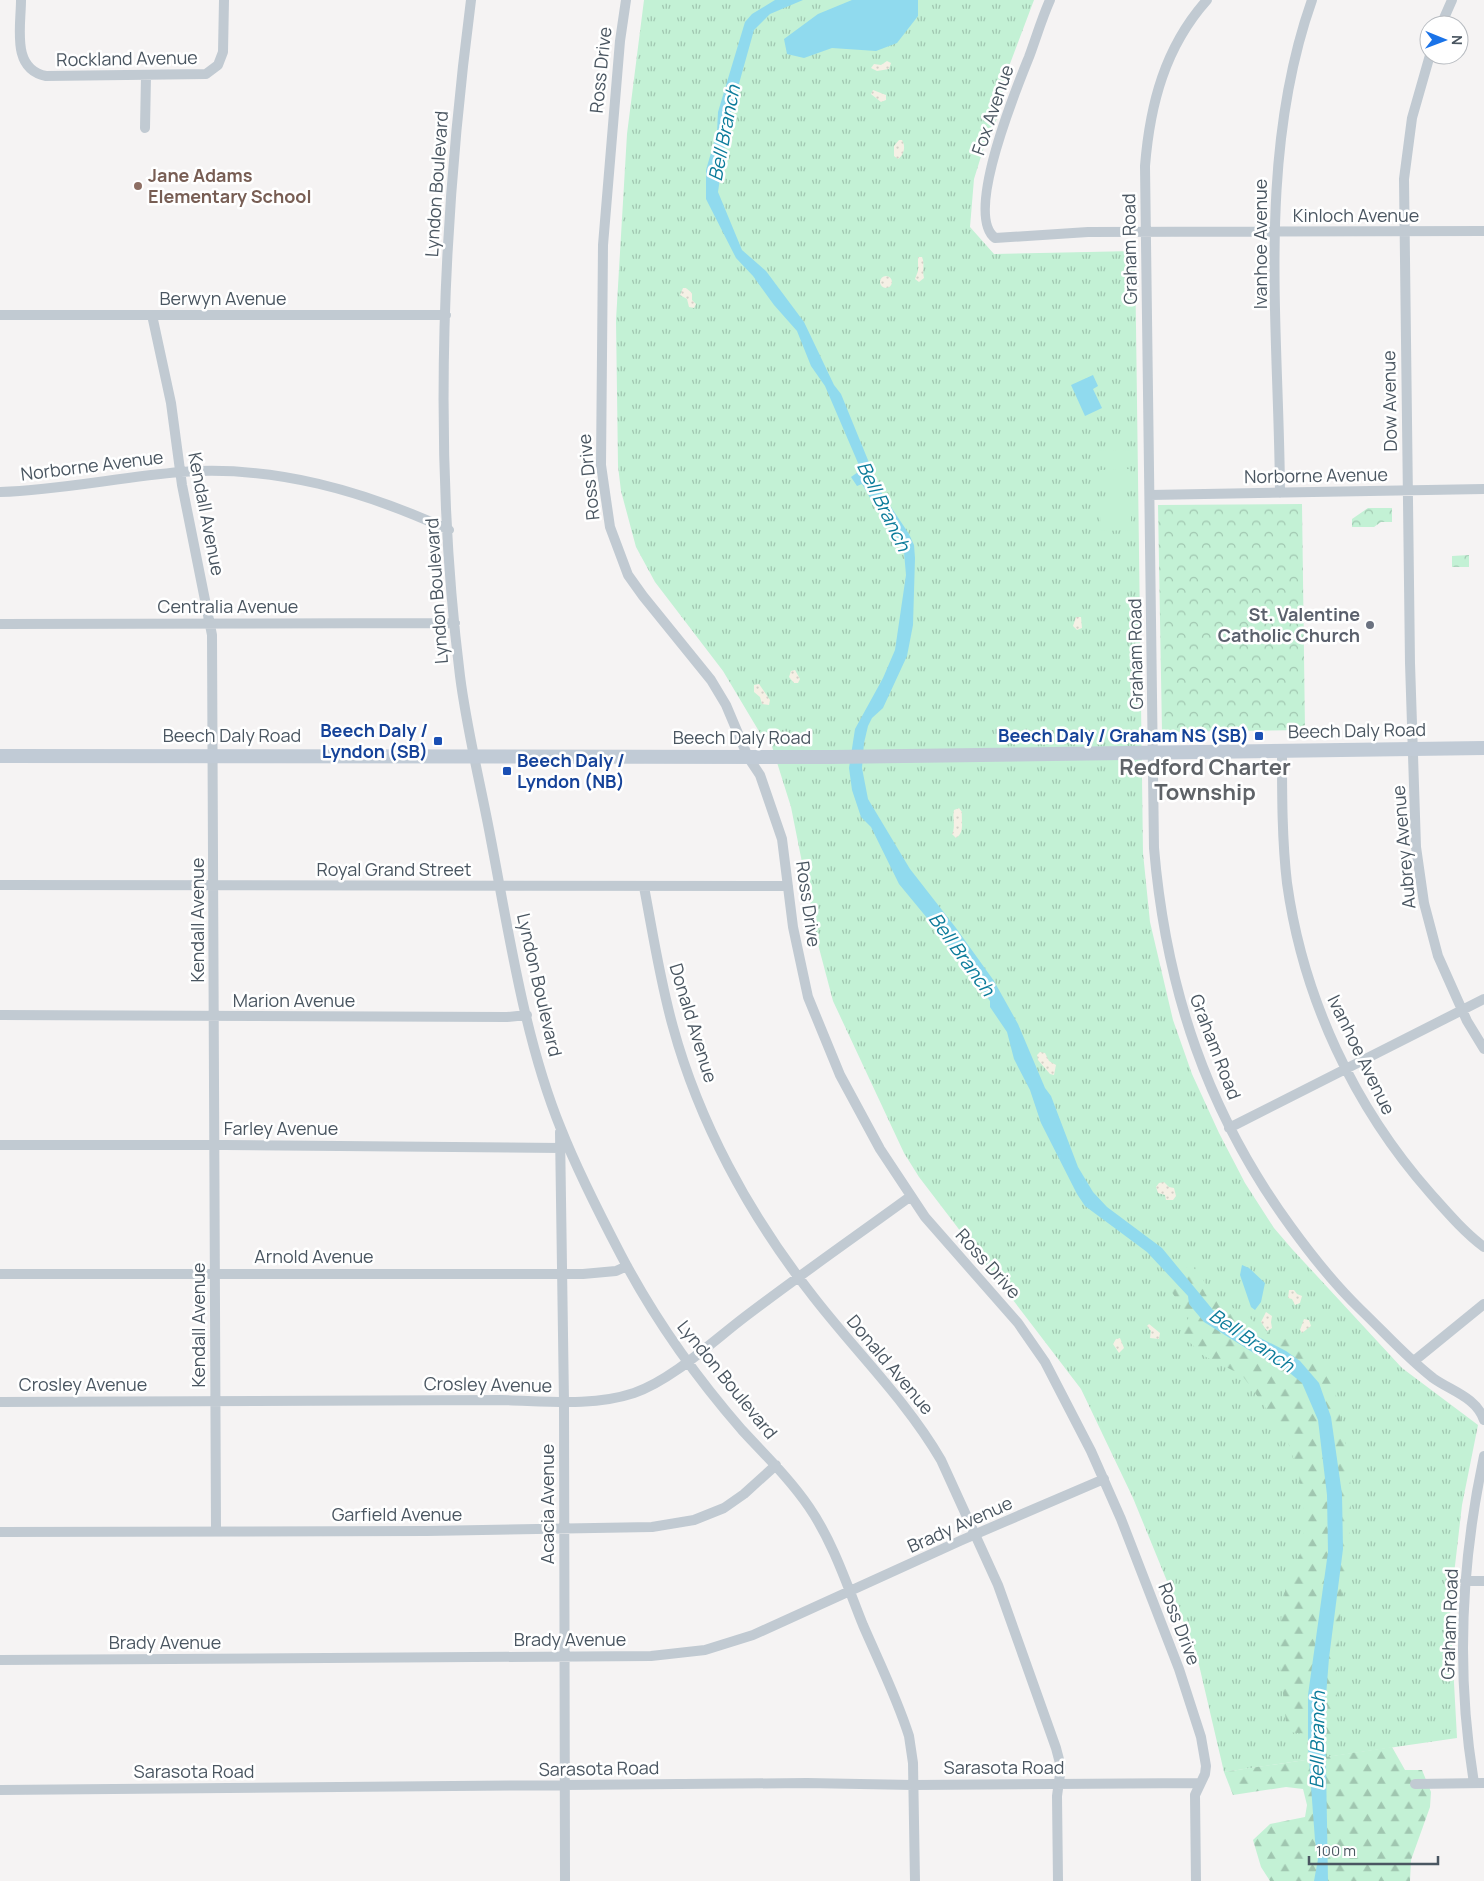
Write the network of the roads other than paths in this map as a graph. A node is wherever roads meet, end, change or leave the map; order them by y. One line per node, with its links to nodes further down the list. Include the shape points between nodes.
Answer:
1 (21, 0): 11 (street, Rockland Avenue, via 21,52 29,68 46,76)
2 (224, 0): 11 (street, Rockland Avenue, via 224,52 218,66 201,76)
3 (471, 0): 20 (street, Lyndon Boulevard, via 454,148)
4 (626, 0): 38 (street, Ross Drive, via 603,245 600,422 604,500 614,543 628,575 711,680 726,705)
5 (1050, 0): 17 (street, Fox Avenue, via 996,145 986,194)
6 (1207, 0): 16 (street, Graham Road, via 1180,36 1156,94 1147,147)
7 (1312, 0): 14 (street, Ivanhoe Avenue, via 1295,54 1282,118)
8 (1452, 0): 9 (street)
9 (1445, 15)
10 (1427, 65): 15 (street, Dow Avenue, via 1408,139)
11 (146, 76): 12 (street)
12 (145, 128)
13 (1484, 231): 15 (street, Kinloch Avenue)
14 (1276, 232): 15 (street, Kinloch Avenue); 16 (street, Kinloch Avenue); 25 (street, Ivanhoe Avenue)
15 (1404, 232): 23 (street, Dow Avenue)
16 (1146, 233): 17 (street, Kinloch Avenue, via 1088,232 1000,238); 26 (street, Graham Road)
17 (989, 234)
18 (0, 315): 19 (street, Berwyn Avenue)
19 (152, 315): 20 (street, Berwyn Avenue); 21 (street, Kendall Avenue, via 171,403)
20 (446, 315): 27 (street, Lyndon Boulevard, via 445,427)
21 (181, 472): 24 (street, Norborne Avenue, via 69,487); 27 (street, Norborne Avenue, via 250,473 316,483 386,502); 30 (street, Kendall Avenue)
22 (1484, 489): 23 (street, Norborne Avenue)
23 (1408, 490): 25 (street, Norborne Avenue); 32 (street, Dow Avenue)
24 (0, 492)
25 (1280, 493): 26 (street, Norborne Avenue)
26 (1150, 495): 34 (street, Graham Road)
27 (449, 530): 28 (street, Lyndon Boulevard)
28 (455, 623): 30 (street, Centralia Avenue); 36 (street, Lyndon Boulevard)
29 (0, 624): 30 (street, Centralia Avenue)
30 (210, 624): 35 (street, Kendall Avenue, via 214,678)
31 (1484, 748): 32 (main road, Beech Daly Road)
32 (1412, 750): 33 (main road, Beech Daly Road); 45 (street, Aubrey Avenue, via 1416,847 1424,903 1438,956)
33 (1282, 751): 34 (main road, Beech Daly Road); 50 (street, Ivanhoe Avenue, via 1286,869 1298,941 1314,998)
34 (1153, 753): 38 (main road, Beech Daly Road); 52 (street, Graham Road, via 1154,848 1168,956 1191,1039)
35 (213, 755): 36 (main road, Beech Daly Road); 37 (main road, Beech Daly Road); 40 (street, Kendall Avenue)
36 (475, 755): 38 (main road, Beech Daly Road); 41 (street, Lyndon Boulevard)
37 (0, 756)
38 (748, 757): 42 (street, Ross Drive, via 760,775 777,821)
39 (0, 884): 40 (street, Royal Grand Street)
40 (214, 886): 41 (street, Royal Grand Street); 48 (street, Kendall Avenue)
41 (500, 886): 43 (street, Royal Grand Street); 47 (street, Lyndon Boulevard)
42 (788, 886): 43 (street, Royal Grand Street); 56 (street, Ross Drive, via 803,976 818,1025 859,1113)
43 (644, 887): 62 (street, Donald Avenue, via 673,1028 691,1079 734,1174 761,1222)
44 (1484, 999): 45 (street)
45 (1462, 1010): 49 (street, Aubrey Avenue); 50 (street)
46 (0, 1015): 48 (street, Marion Avenue)
47 (527, 1015): 48 (street, Marion Avenue); 51 (street, Lyndon Boulevard)
48 (214, 1016): 54 (street, Kendall Avenue)
49 (1484, 1049)
50 (1346, 1069): 52 (street); 57 (street, Ivanhoe Avenue, via 1394,1151 1439,1203)
51 (560, 1128): 55 (street, Acacia Avenue); 58 (street, Lyndon Boulevard, via 595,1206)
52 (1229, 1128): 65 (street, Graham Road, via 1266,1193 1319,1264)
53 (0, 1145): 54 (street, Farley Avenue)
54 (215, 1145): 55 (street, Farley Avenue); 59 (street, Kendall Avenue)
55 (561, 1148): 61 (street, Acacia Avenue)
56 (911, 1196): 62 (street, Crosley Avenue); 72 (street, Ross Drive, via 941,1237 1028,1336 1064,1397)
57 (1484, 1247)
58 (627, 1266): 61 (street, Arnold Avenue, via 616,1271); 64 (street, Lyndon Boulevard)
59 (214, 1273): 60 (street, Arnold Avenue); 61 (street, Arnold Avenue); 67 (street, Kendall Avenue)
60 (0, 1274)
61 (562, 1274): 68 (street, Acacia Avenue)
62 (799, 1277): 64 (street, Crosley Avenue); 76 (street, Donald Avenue, via 920,1426 941,1460)
63 (1484, 1304): 65 (street)
64 (686, 1361): 68 (street, Crosley Avenue, via 663,1378 633,1393 601,1400); 71 (street, Lyndon Boulevard, via 742,1430)
65 (1414, 1361): 69 (street, Graham Road, via 1470,1401)
66 (0, 1402): 67 (street, Crosley Avenue)
67 (215, 1402): 68 (street, Crosley Avenue); 74 (street, Kendall Avenue)
68 (564, 1402): 73 (street, Acacia Avenue)
69 (1484, 1420)
70 (1484, 1456): 77 (street, Graham Road)
71 (776, 1465): 73 (street, Garfield Avenue, via 733,1503 694,1520 652,1527); 79 (street, Lyndon Boulevard, via 818,1520)
72 (1104, 1479): 76 (street, Brady Avenue); 82 (street, Ross Drive, via 1192,1707 1204,1756 1204,1774)
73 (564, 1530): 74 (street, Garfield Avenue); 80 (street, Acacia Avenue)
74 (216, 1531): 75 (street, Garfield Avenue)
75 (0, 1532)
76 (975, 1535): 79 (street, Brady Avenue); 84 (street, Donald Avenue, via 1009,1614 1051,1731 1061,1768)
77 (1465, 1581): 78 (street); 83 (street, Graham Road, via 1463,1672)
78 (1484, 1581)
79 (850, 1592): 80 (street, Brady Avenue, via 753,1635 705,1650 652,1656); 87 (street, Lyndon Boulevard, via 905,1726 912,1752)
80 (564, 1657): 81 (street, Brady Avenue); 86 (street, Acacia Avenue)
81 (0, 1660)
82 (1198, 1783): 84 (street, Sarasota Road); 92 (street, via 1195,1795)
83 (1479, 1783): 85 (street)
84 (1059, 1784): 87 (street, Sarasota Road); 91 (street, Donald Avenue)
85 (1415, 1784)
86 (564, 1785): 87 (street, Sarasota Road); 88 (street, Sarasota Road); 89 (street, Acacia Avenue)
87 (913, 1785): 90 (street, Lyndon Boulevard)
88 (0, 1790)
89 (565, 1881)
90 (915, 1881)
91 (1058, 1881)
92 (1196, 1881)

